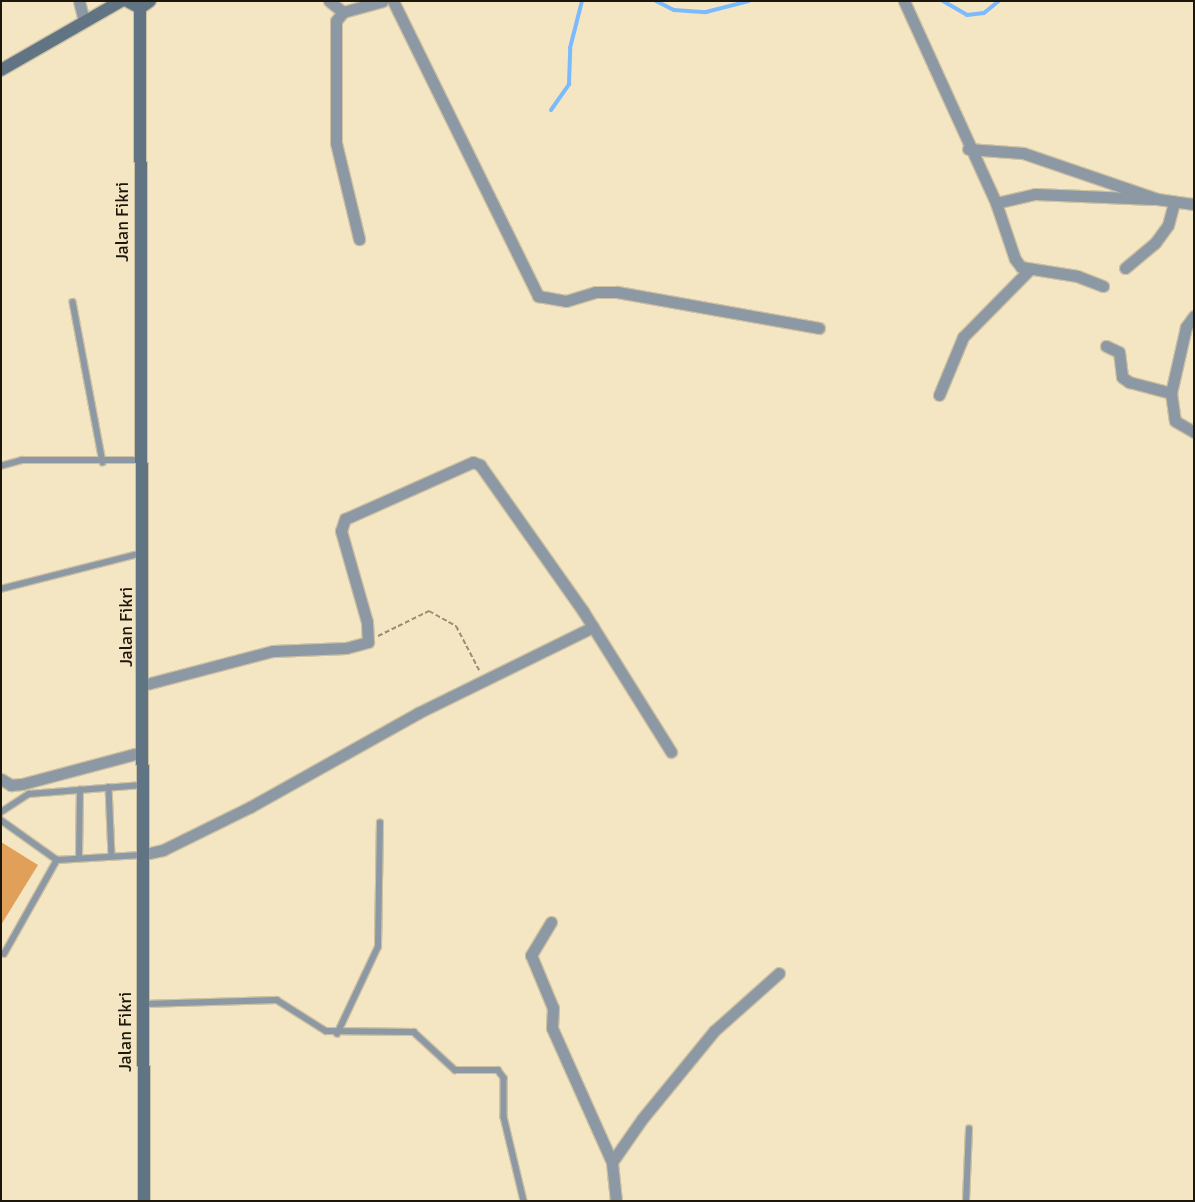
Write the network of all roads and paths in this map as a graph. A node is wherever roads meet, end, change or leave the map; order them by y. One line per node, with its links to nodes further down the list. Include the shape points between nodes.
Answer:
1 (79, 1): 10 (street)
2 (121, 1): 10 (street)
3 (126, 1): 8 (street)
4 (329, 1): 9 (street)
5 (383, 1): 9 (street)
6 (393, 1): 23 (street, via 538,296 566,301 595,292 617,292)
7 (904, 1): 12 (street)
8 (145, 5): 28 (street, Jalan Fikri, via 140,56)
9 (343, 12): 17 (street, via 336,21 336,143)
10 (84, 21): 11 (street)
11 (2, 67)
12 (968, 149): 13 (street, via 1023,153); 15 (street)
13 (1158, 199): 14 (street); 15 (street, via 1035,194)
14 (1174, 202): 16 (street); 18 (street, via 1168,225 1154,244)
15 (996, 203): 19 (street, via 1015,259)
16 (1194, 204)
17 (358, 239)
18 (1124, 268)
19 (1030, 269): 20 (street, via 1077,276); 26 (street, via 963,337)
20 (1103, 286)
21 (73, 302): 29 (lane)
22 (1194, 316): 25 (street, via 1186,327)
23 (818, 328)
24 (1106, 346): 25 (street, via 1119,352 1122,377 1129,382)
25 (1171, 393): 27 (street, via 1175,421)
26 (939, 395)
27 (1194, 432)
28 (142, 460): 29 (lane); 31 (street, Jalan Fikri)
29 (103, 462): 30 (lane, via 22,460)
30 (1, 466)
31 (142, 552): 32 (lane); 36 (street, Jalan Fikri)
32 (1, 589)
33 (594, 627): 34 (street, via 480,465 474,462 345,520 341,531 367,622); 35 (street); 38 (street)
34 (368, 642): 35 (path, via 429,611 456,626); 36 (street, via 346,648 273,651)
35 (484, 679): 46 (street, via 250,807 163,850)
36 (143, 685): 37 (street, Jalan Fikri)
37 (142, 752): 39 (street, via 22,784 11,785); 40 (street, Jalan Fikri)
38 (671, 752)
39 (1, 779)
40 (142, 785): 41 (lane); 46 (street, Jalan Fikri)
41 (110, 788): 42 (lane); 47 (lane)
42 (80, 790): 43 (lane, via 29,794); 48 (lane)
43 (1, 812)
44 (1, 820): 49 (lane)
45 (380, 823): 54 (lane, via 378,947)
46 (141, 855): 47 (lane); 53 (street, Jalan Fikri)
47 (112, 856): 48 (lane)
48 (79, 858): 49 (lane)
49 (57, 860): 51 (lane)
50 (552, 922): 56 (street, via 531,955 553,1008 552,1028)
51 (4, 954)
52 (779, 974): 56 (street, via 714,1031)
53 (143, 1004): 54 (lane, via 277,1000); 57 (street, Jalan Fikri)
54 (337, 1034): 58 (lane, via 414,1032 455,1070 502,1073 504,1117)
55 (969, 1129): 60 (lane)
56 (612, 1162): 59 (street)
57 (143, 1200)
58 (524, 1201)
59 (616, 1201)
60 (966, 1201)

